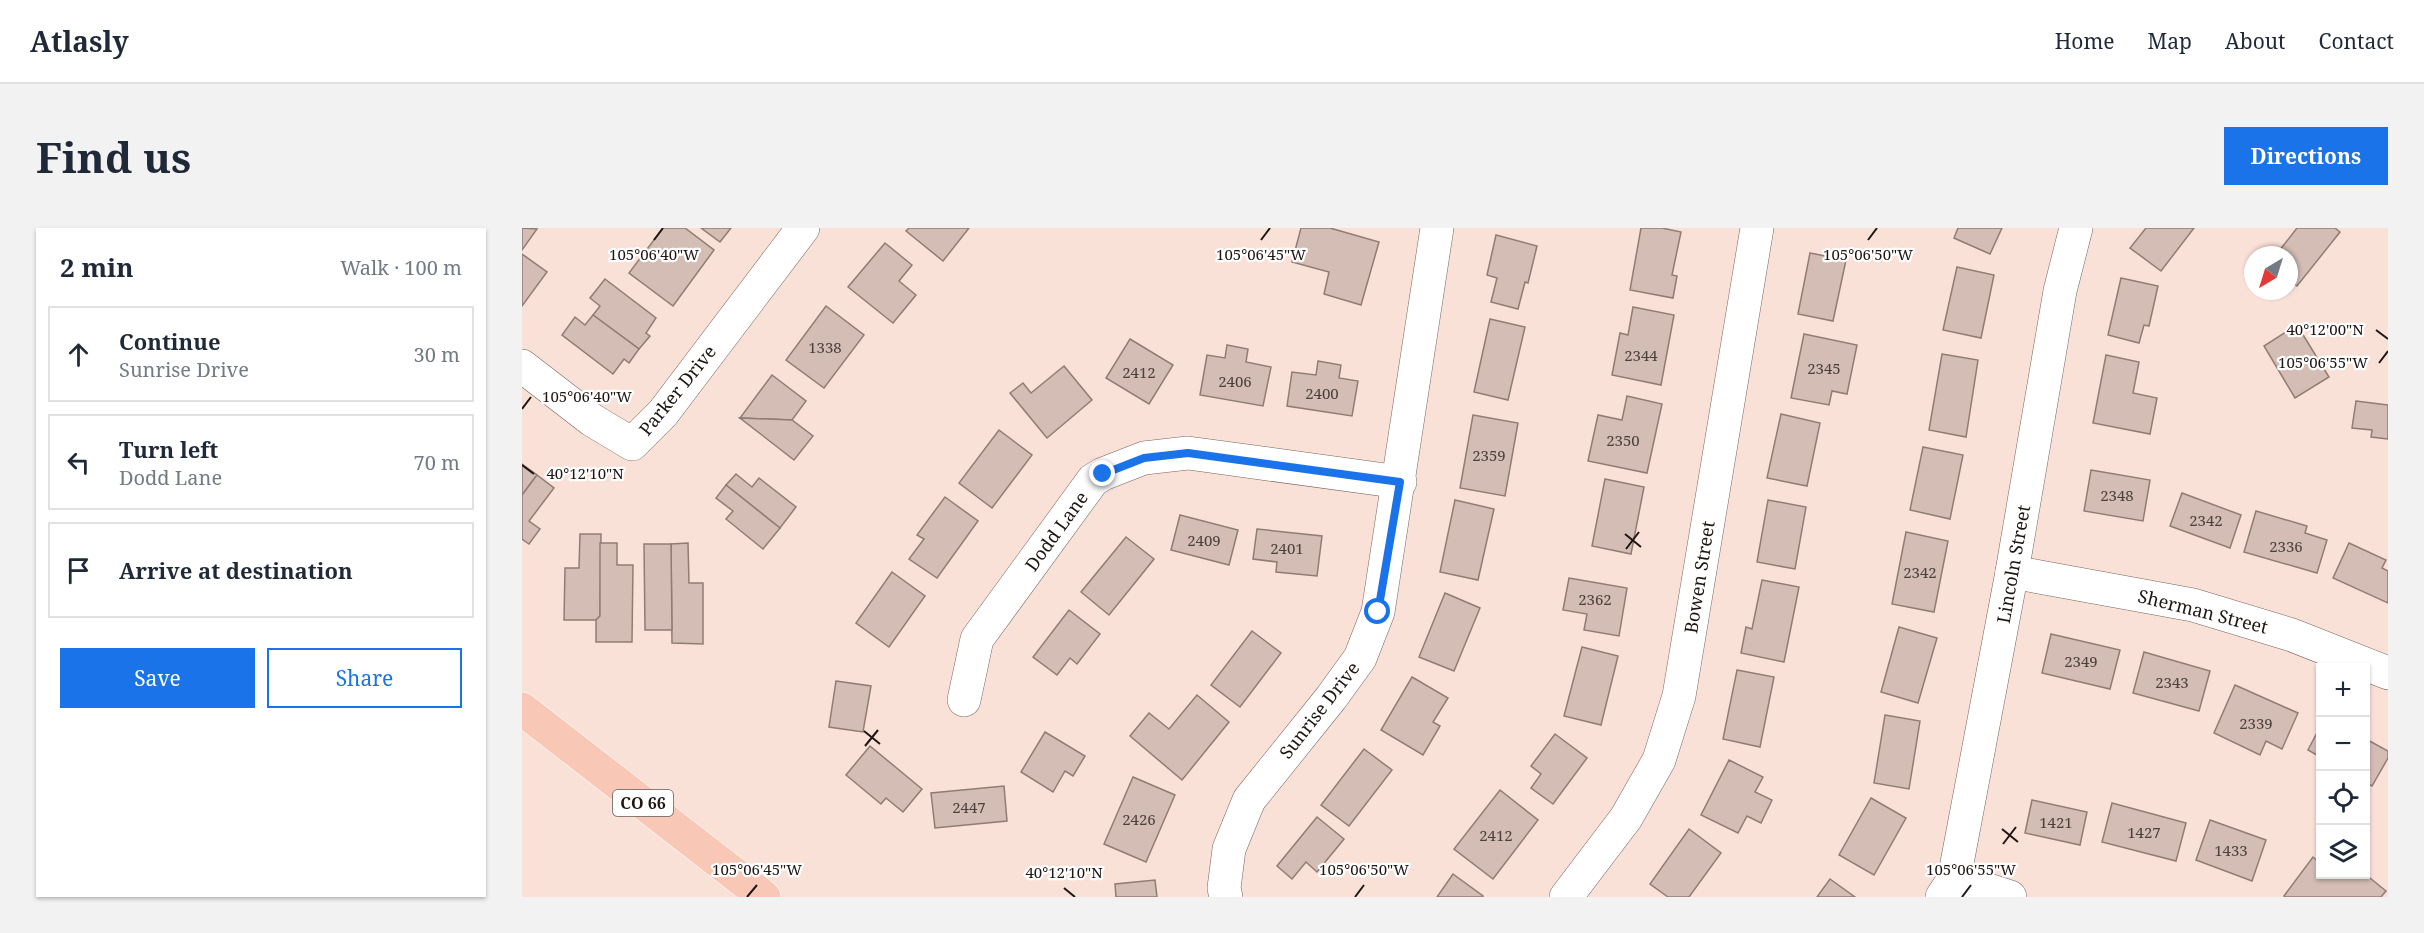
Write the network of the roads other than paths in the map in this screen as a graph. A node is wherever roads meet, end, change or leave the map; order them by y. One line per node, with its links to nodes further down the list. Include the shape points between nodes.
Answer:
1 (802, 228): 5 (street, Parker Drive, via 663,413 632,444 592,420)
2 (1437, 228): 6 (street, Sunrise Drive)
3 (1757, 228): 14 (street, Bowen Street, via 1679,696 1659,760 1626,818)
4 (2076, 228): 7 (street, Lincoln Street, via 2060,291)
5 (522, 366)
6 (1400, 482): 9 (street, Dodd Lane, via 1188,453 1144,458 1103,474 1093,480 977,639); 13 (street, Sunrise Drive, via 1378,612 1360,658 1249,800 1229,849)
7 (2012, 572): 8 (street, Sherman Street, via 2142,594 2234,616); 11 (street, Lincoln Street)
8 (2388, 673)
9 (964, 700)
10 (522, 709): 12 (main road, CO 66)
11 (1948, 888): 15 (street)
12 (764, 897)
13 (1226, 897)
14 (1566, 897)
15 (2010, 897)

